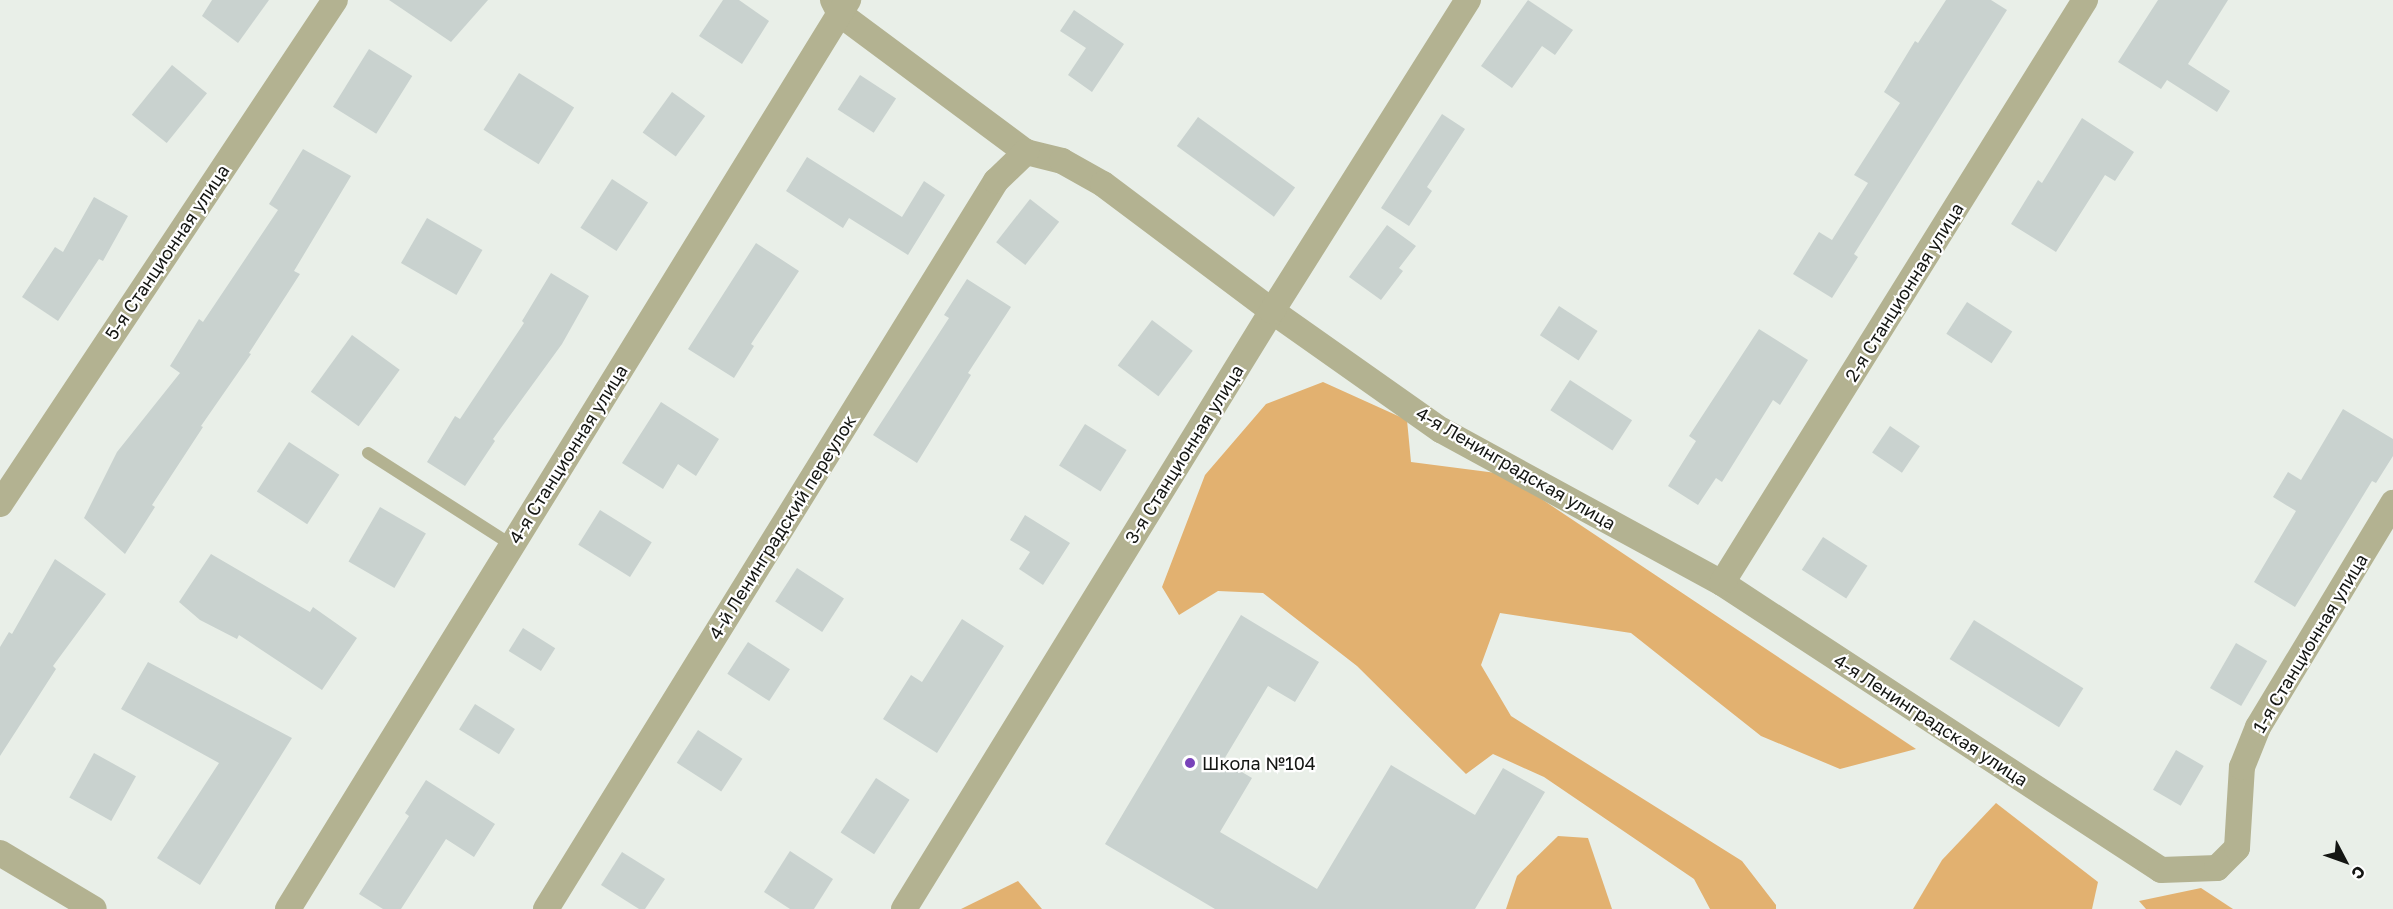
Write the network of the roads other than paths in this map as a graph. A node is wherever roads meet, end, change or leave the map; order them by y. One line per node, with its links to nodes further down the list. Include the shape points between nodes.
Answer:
1 (335, 0): 9 (street, 5-я Станционная улица)
2 (1468, 0): 6 (street, 3-я Станционная улица)
3 (2085, 0): 11 (street, 2-я Станционная улица)
4 (840, 5): 5 (street, 4-я Ленинградская улица); 10 (street, 4-я Станционная улица)
5 (1026, 152): 6 (street, 4-я Ленинградская улица, via 1062,161 1103,184); 16 (street, 4-й Ленинградский переулок, via 996,182)
6 (1272, 311): 11 (street, 4-я Ленинградская улица, via 1441,430); 17 (street, 3-я Станционная улица)
7 (368, 453): 10 (lane)
8 (2393, 503): 13 (street, 1-я Станционная улица, via 2258,727 2242,767 2237,849 2217,868)
9 (0, 504)
10 (512, 545): 15 (street, 4-я Станционная улица)
11 (1722, 583): 13 (street, 4-я Ленинградская улица)
12 (0, 853): 14 (street)
13 (2161, 870)
14 (94, 909)
15 (288, 909)
16 (546, 909)
17 (904, 909)

